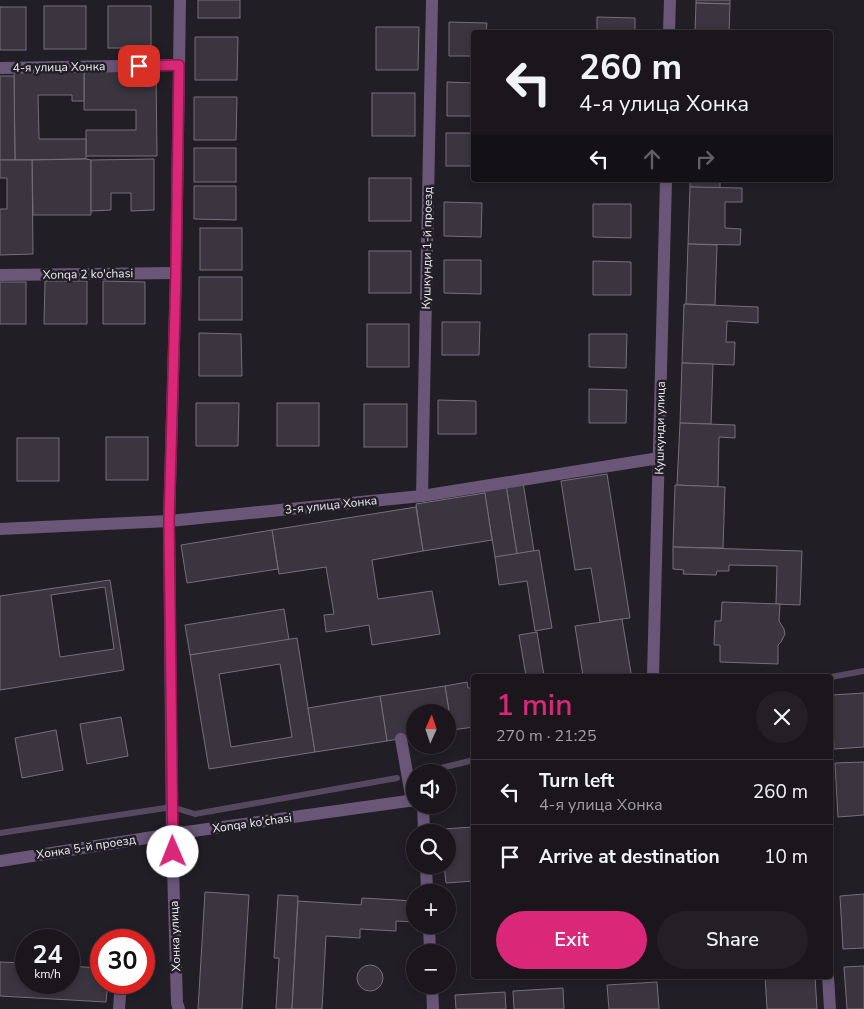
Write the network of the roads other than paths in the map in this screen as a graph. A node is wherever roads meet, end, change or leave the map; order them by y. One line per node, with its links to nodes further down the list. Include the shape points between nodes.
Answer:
1 (180, 0): 5 (street)
2 (432, 0): 11 (street, Кушкунди 1-й проезд)
3 (670, 0): 4 (street)
4 (669, 30)
5 (179, 65): 6 (street, 4-я улица Хонка); 8 (street)
6 (0, 68)
7 (666, 182): 10 (street, Кушкунди улица)
8 (176, 273): 9 (street, Xonqa 2 ko'chasi); 12 (street)
9 (0, 275)
10 (659, 458): 11 (street, 3-я улица Хонка); 14 (street, Кушкунди улица)
11 (422, 496): 12 (street, 3-я улица Хонка)
12 (169, 522): 13 (street, 3-я улица Хонка); 18 (street)
13 (0, 529)
14 (653, 674)
15 (401, 739): 16 (street)
16 (407, 764)
17 (406, 803): 18 (street, Xonqa ko'chasi)
18 (172, 834): 19 (street, Хонка 5-й проезд); 24 (street, Хонка улица)
19 (0, 861)
20 (828, 979): 26 (street)
21 (120, 994): 23 (street)
22 (432, 994): 25 (street)
23 (119, 1009)
24 (179, 1009)
25 (433, 1009)
26 (830, 1009)

